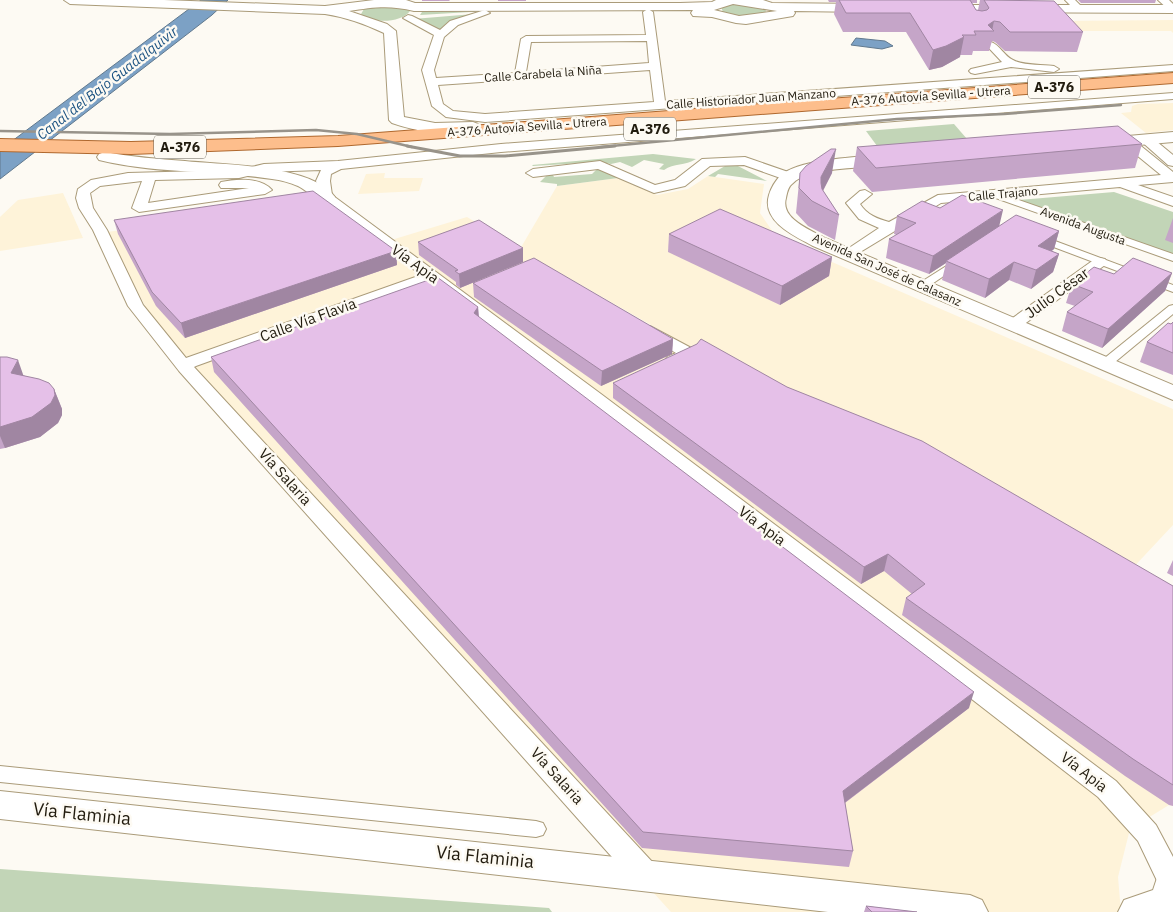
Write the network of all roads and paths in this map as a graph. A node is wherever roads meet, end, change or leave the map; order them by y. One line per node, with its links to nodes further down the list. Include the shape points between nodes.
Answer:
1 (70, 0): 7 (street, via 325,10)
2 (1070, 0): 9 (street)
3 (1163, 0): 10 (street)
4 (395, 1): 7 (street); 11 (street)
5 (539, 4): 6 (street); 11 (street)
6 (718, 5): 8 (street, via 747,0); 8 (street, via 725,18 739,20 754,20); 13 (street)
7 (366, 6): 16 (street, via 360,20)
8 (766, 6): 12 (street)
9 (1079, 9): 10 (street); 15 (street, via 930,11 972,17)
10 (1173, 9)
11 (410, 11): 14 (street); 16 (street, via 386,23); 17 (street); 18 (street)
12 (880, 11)
13 (648, 12): 14 (street); 19 (street)
14 (485, 13): 18 (street, via 454,22)
15 (1173, 15)
16 (367, 22): 17 (street)
17 (390, 32): 32 (street)
18 (440, 34): 28 (street, Calle Historiador Juan Manzano, via 428,70)
19 (651, 38): 22 (street); 25 (street, via 526,39)
20 (991, 45): 21 (street)
21 (1011, 64): 24 (street); 27 (street, via 1059,70)
22 (655, 66): 25 (street, Calle Carabela la Niña); 31 (street)
23 (1173, 68): 27 (street, Calle Historiador Juan Manzano)
24 (975, 71)
25 (520, 76): 28 (street, Calle Carabela la Niña)
26 (1173, 76): 27 (main road, A-376 Autovía Sevilla - Utrera / A-376)
27 (1072, 81): 31 (street, Calle Historiador Juan Manzano); 33 (main road, A-376 Autovía Sevilla - Utrera / A-376)
28 (430, 82): 31 (street, Calle Historiador Juan Manzano, via 438,106 450,114 464,117)
29 (1173, 89): 42 (main road, A-376 Autovía Sevilla - Utrera / A-376, via 445,145)
30 (1173, 96): 45 (street, Vía Salaria, via 501,148)
31 (660, 106)
32 (397, 120): 33 (street, via 444,128); 38 (main road, via 364,134)
33 (570, 124): 38 (main road, A-376 Autovía Sevilla - Utrera / A-376, via 338,141)
34 (1173, 137): 37 (street)
35 (1127, 141): 36 (street); 37 (street); 49 (street)
36 (1088, 144)
37 (1151, 144): 41 (street); 44 (street)
38 (228, 145): 40 (main road, A-376 Autovía Sevilla - Utrera / A-376)
39 (2, 149): 40 (main road, A-376 Autovía Sevilla - Utrera / A-376)
40 (40, 151): 42 (main road, A-376 Autovía Sevilla - Utrera / A-376)
41 (1173, 153)
42 (105, 158): 46 (street, Vía Apia)
43 (904, 159): 48 (street, via 829,166)
44 (1173, 162)
45 (338, 165): 46 (street, Vía Salaria); 54 (street, via 325,172)
46 (258, 169): 50 (street, Vía Salaria, via 239,174); 54 (street, Vía Apia, via 292,177)
47 (533, 173): 48 (street, via 600,165 654,189 680,183 707,162 745,161)
48 (790, 177): 60 (street, Avenida San José de Calasanz, via 783,182 776,197 776,208 786,222)
49 (1173, 178): 51 (street, Calle Trajano)
50 (148, 182): 50 (street, via 138,208 265,190 251,184); 71 (street, Vía Salaria, via 106,180 86,188 83,198 109,229 136,306)
51 (1119, 183): 53 (street, Calle Trajano); 56 (street)
52 (865, 194): 58 (street, via 853,203 856,211)
53 (993, 194): 55 (street, Calle Trajano); 62 (street, Avenida Augusta)
54 (317, 199): 64 (street, Vía Apia)
55 (938, 199): 57 (street); 58 (street, Calle Trajano)
56 (1173, 202)
57 (961, 208)
58 (891, 228): 60 (street, Calle Trajano)
59 (1028, 234): 63 (street, Avenida Augusta)
60 (847, 254): 65 (street, Avenida San José de Calasanz)
61 (968, 255): 65 (street)
62 (1173, 258)
63 (1100, 262): 66 (street, Avenida Augusta); 69 (street, Julio César)
64 (434, 278): 71 (street, Calle Vía Flavia, via 402,286 190,362); 78 (street, Vía Apia, via 467,292 604,394 1107,789 1147,833)
65 (922, 286): 69 (street, Avenida San José de Calasanz)
66 (1173, 289)
67 (1173, 308): 70 (street)
68 (638, 324): 72 (street, via 689,354)
69 (1013, 325): 70 (street, Avenida San José de Calasanz)
70 (1105, 364): 73 (street, Avenida San José de Calasanz)
71 (185, 367): 77 (street, Vía Salaria)
72 (655, 370)
73 (1173, 393)
74 (0, 774): 76 (street)
75 (0, 805): 77 (street, Vía Flaminia)
76 (536, 829)
77 (646, 875): 79 (street, Vía Flaminia)
78 (1170, 893): 81 (street)
79 (809, 902): 80 (street, Vía Flaminia)
80 (970, 912)
81 (1136, 912)

